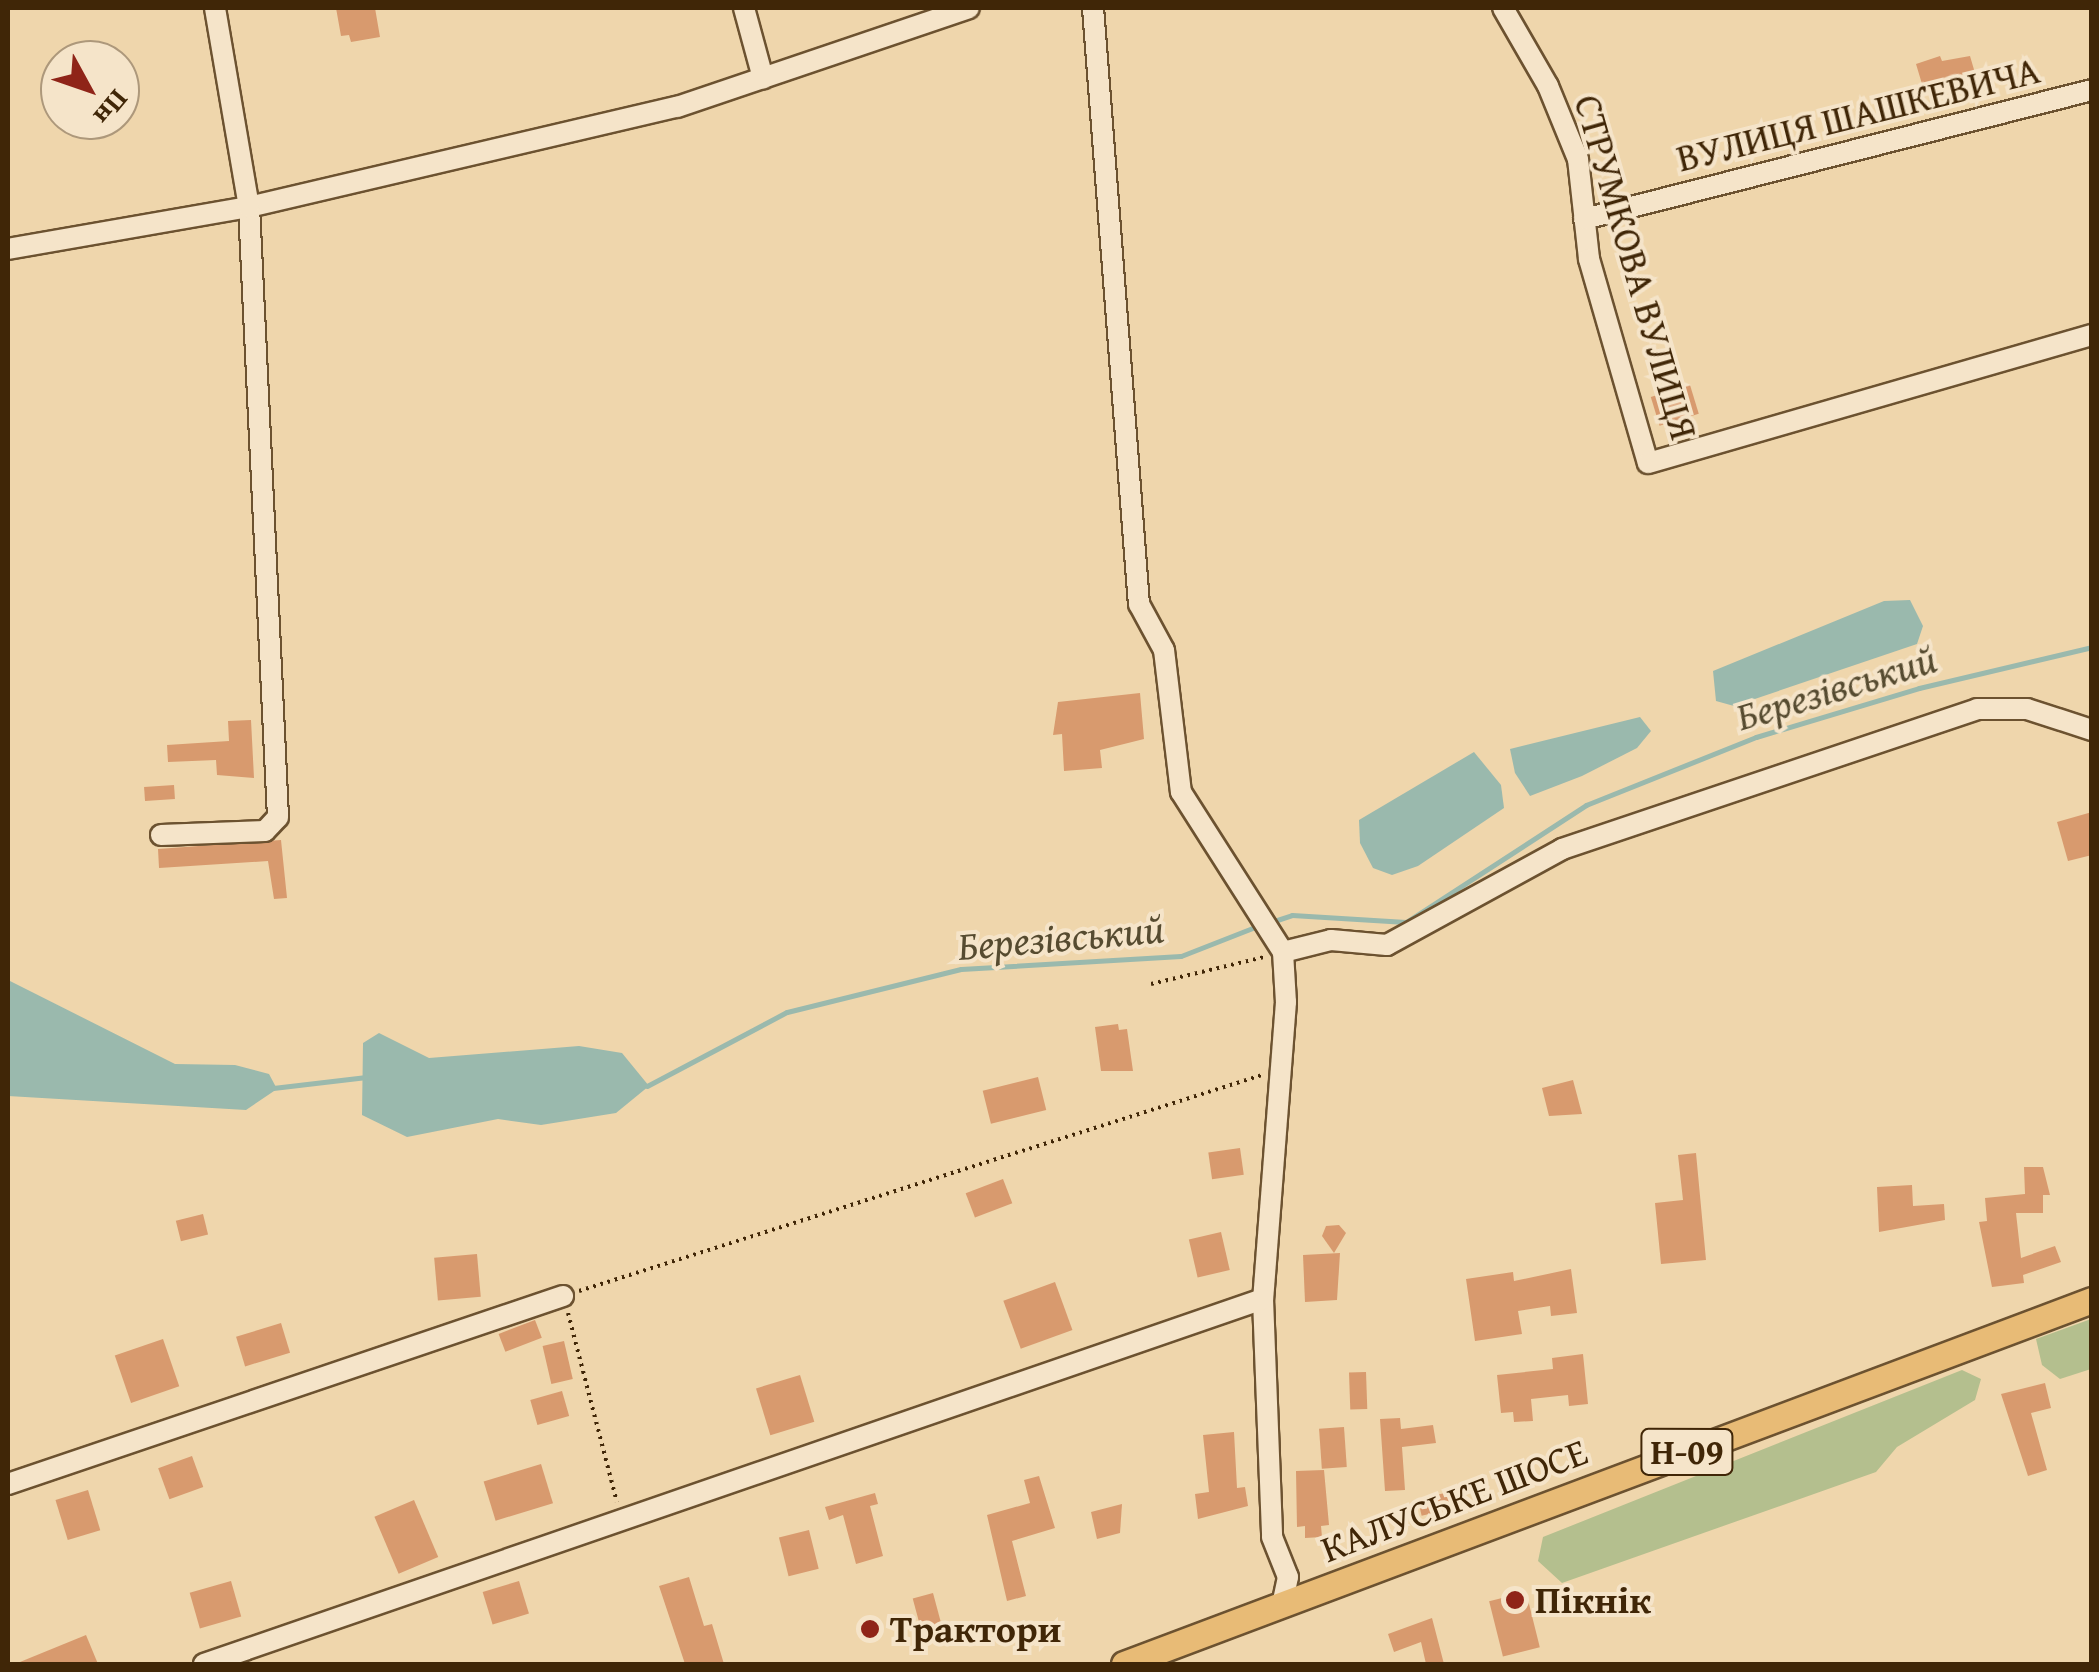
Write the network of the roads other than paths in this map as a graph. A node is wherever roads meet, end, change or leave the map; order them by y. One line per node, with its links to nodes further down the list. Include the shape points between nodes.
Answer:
1 (214, 8): 8 (street)
2 (744, 8): 6 (street)
3 (969, 8): 6 (street)
4 (1092, 8): 14 (street, via 1139,604 1164,650 1181,792)
5 (1503, 8): 9 (street, СТРУМКОВА ВУЛИЦЯ, via 1548,86 1578,159)
6 (763, 78): 8 (street, via 678,107)
7 (2092, 90): 9 (street, ВУЛИЦЯ ШАШКЕВИЧА)
8 (249, 207): 10 (street); 13 (street, via 278,816 264,831)
9 (1584, 219): 11 (street, СТРУМКОВА ВУЛИЦЯ, via 1648,462)
10 (8, 250)
11 (2092, 335)
12 (2092, 730): 14 (street, via 2027,709 1977,709 1562,850 1387,945 1330,940)
13 (162, 835)
14 (1283, 952): 16 (street)
15 (564, 1296): 18 (street)
16 (1263, 1299): 19 (street, via 1272,1537 1288,1577); 21 (street)
17 (2092, 1300): 19 (main road, КАЛУСЬКЕ ШОСЕ / Н-09)
18 (8, 1484)
19 (1282, 1605): 20 (main road, КАЛУСЬКЕ ШОСЕ / Н-09)
20 (1163, 1658): 22 (main road, КАЛУСЬКЕ ШОСЕ / Н-09)
21 (204, 1664)
22 (1124, 1664)

